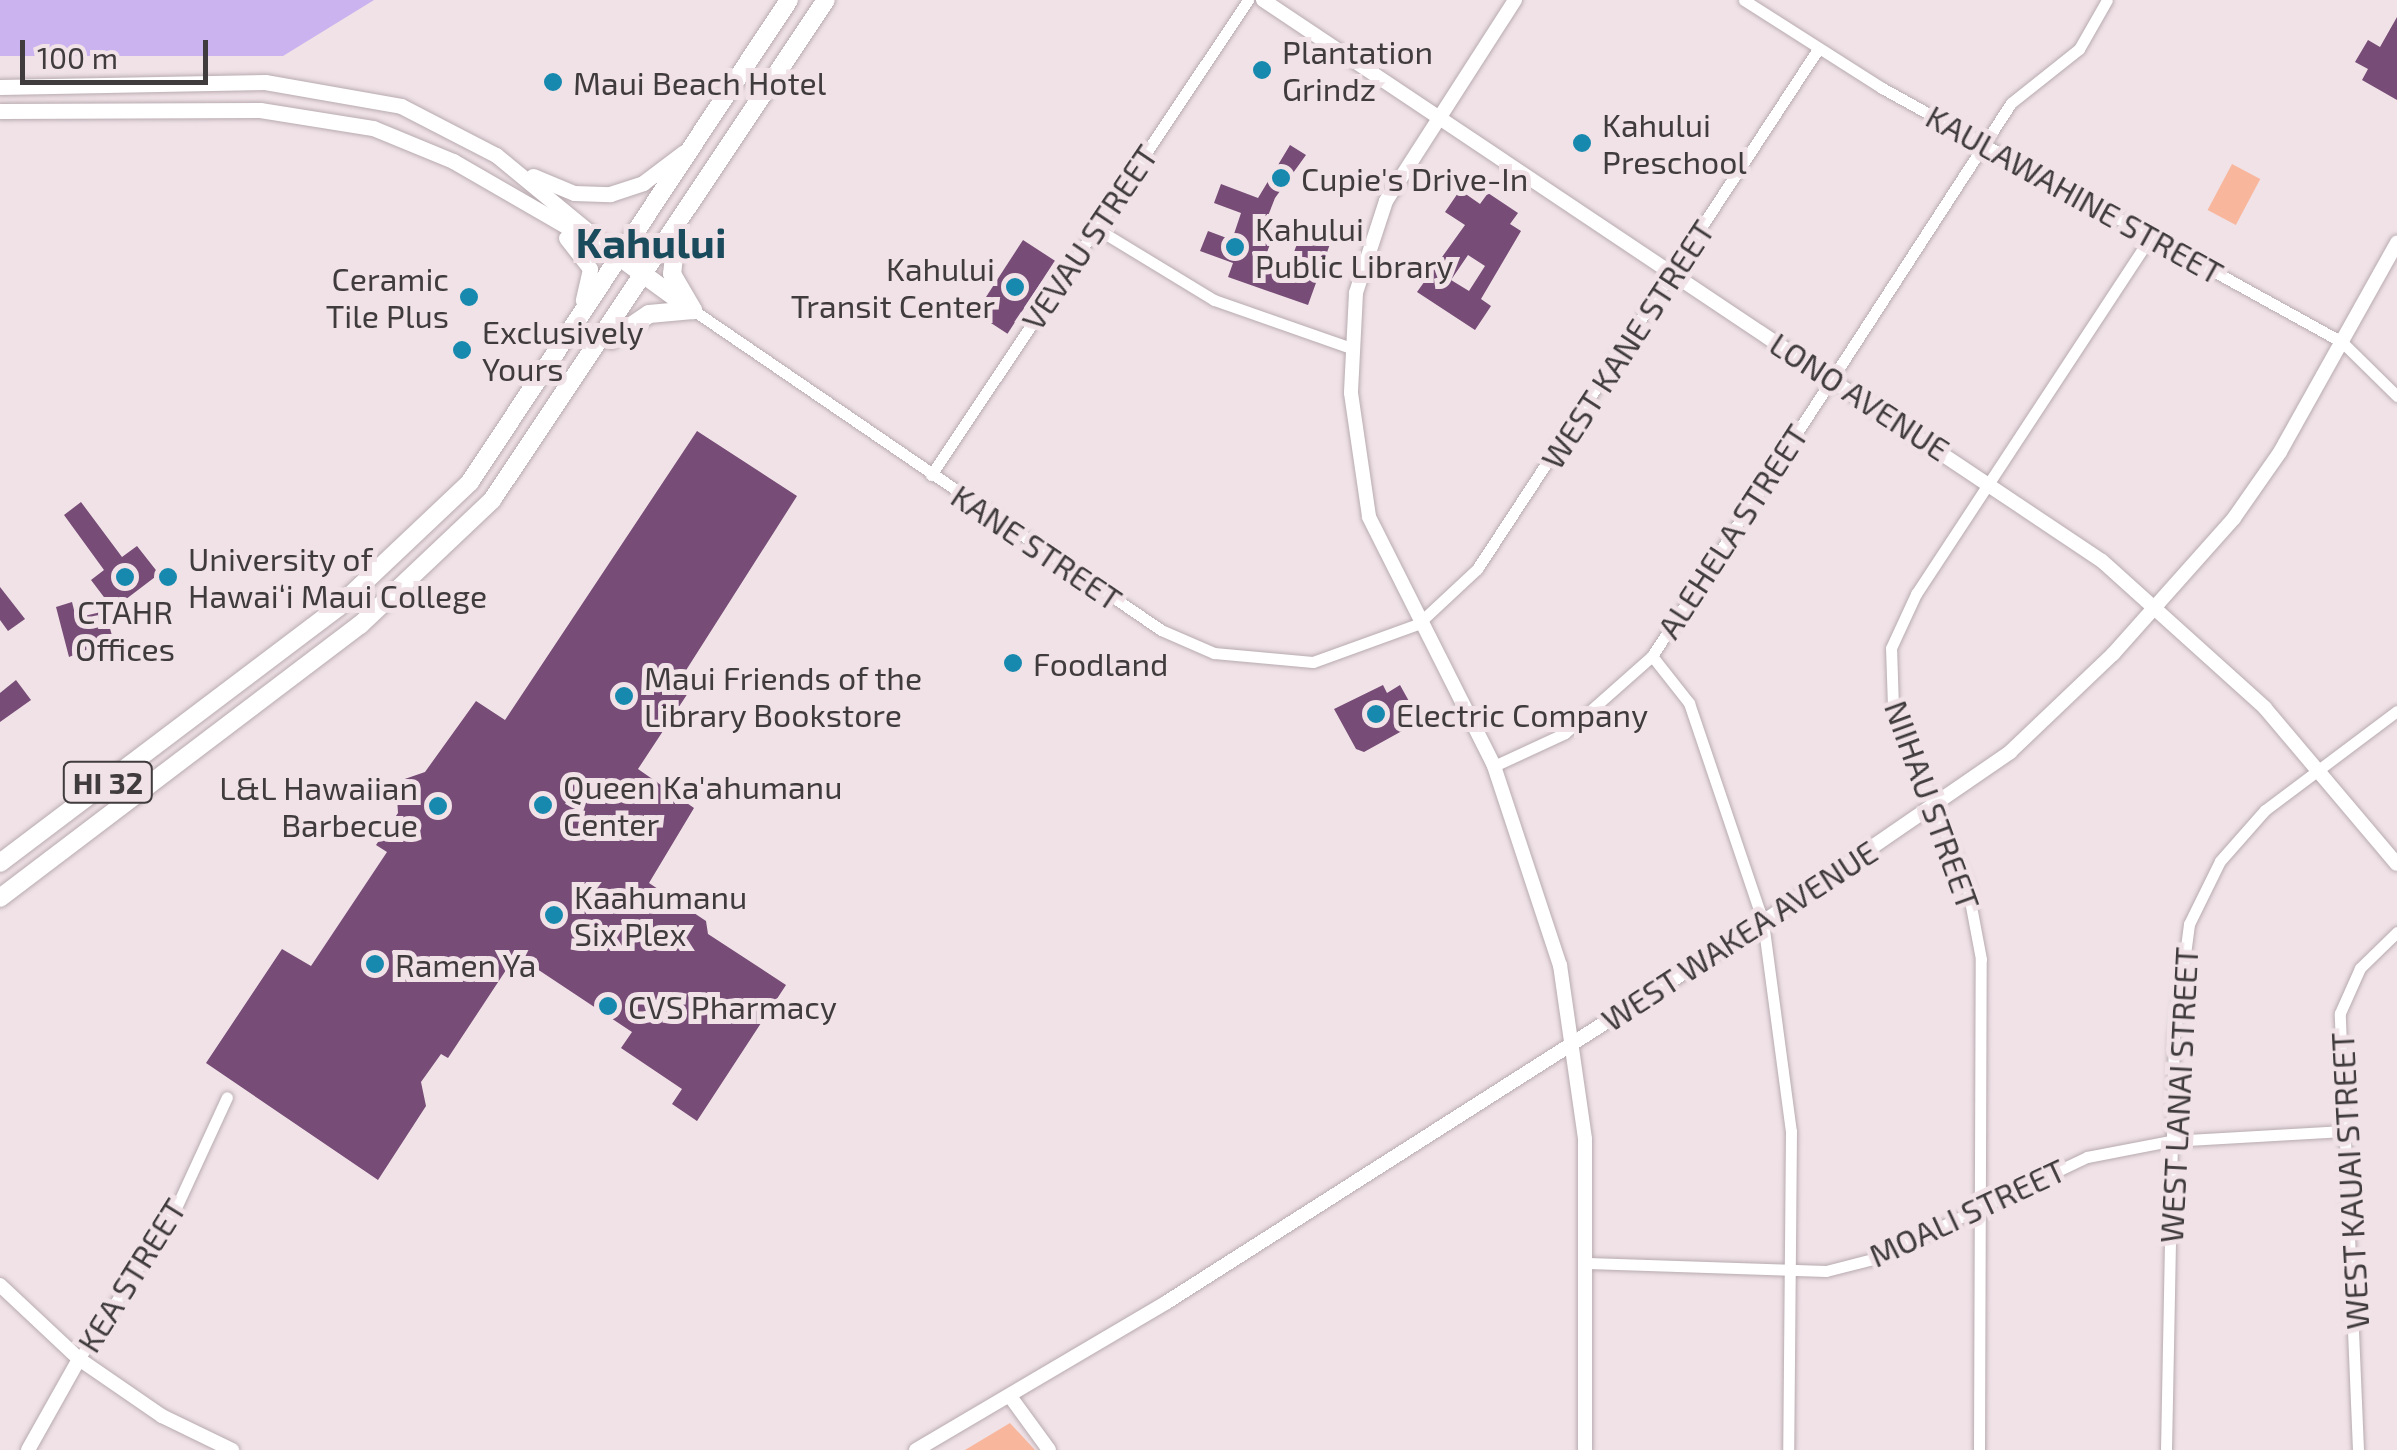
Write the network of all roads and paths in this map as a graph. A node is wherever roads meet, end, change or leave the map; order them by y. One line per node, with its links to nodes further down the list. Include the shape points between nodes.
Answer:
1 (826, 0): 8 (main road, HI 32)
2 (1248, 0): 20 (street, VEVAU STREET)
3 (1262, 0): 13 (street, LONO AVENUE)
4 (1515, 0): 13 (street)
5 (1744, 0): 9 (street, KAULAWAHINE STREET)
6 (2106, 0): 16 (street, ALEHELA STREET, via 2079,49 2024,90)
7 (786, 6): 8 (main road); 14 (main road, HI 32)
8 (808, 28): 19 (main road, HI 32)
9 (1818, 49): 16 (street, KAULAWAHINE STREET); 24 (street, WEST KANE STREET)
10 (0, 87): 11 (main road, via 265,82)
11 (401, 106): 15 (main road); 17 (main road)
12 (0, 111): 15 (main road, via 260,110)
13 (1434, 118): 24 (street, LONO AVENUE); 29 (street, via 1369,244)
14 (704, 130): 17 (main road, via 658,174 610,194 557,188); 23 (main road, HI 32)
15 (390, 134): 18 (main road)
16 (1985, 144): 21 (street, KAULAWAHINE STREET); 31 (street, ALEHELA STREET)
17 (496, 155): 23 (main road)
18 (538, 211): 23 (main road); 27 (main road, via 590,269)
19 (678, 226): 25 (main road, HI 32); 26 (main road, via 672,274)
20 (1094, 228): 29 (street, via 1214,300); 33 (street, VEVAU STREET)
21 (2151, 236): 28 (street, KAULAWAHINE STREET); 34 (street, NIIHAU STREET)
22 (2397, 243): 28 (street, WEST WAKEA AVENUE)
23 (620, 258): 25 (main road); 27 (main road, HI 32)
24 (1674, 274): 31 (street, LONO AVENUE); 36 (street, WEST KANE STREET, via 1496,545)
25 (646, 276): 26 (main road); 30 (main road, HI 32)
26 (692, 310): 30 (main road, via 649,314); 33 (street, KANE STREET)
27 (574, 330): 38 (main road, HI 32, via 490,456 410,546)
28 (2342, 342): 32 (street, KAULAWAHINE STREET); 35 (street, WEST WAKEA AVENUE, via 2243,505)
29 (1351, 348): 36 (street, via 1353,432 1370,517)
30 (596, 352): 40 (main road, HI 32, via 492,500 429,566)
31 (1832, 376): 34 (street, LONO AVENUE); 37 (street, ALEHELA STREET)
32 (2397, 396)
33 (931, 474): 36 (street, KANE STREET, via 1142,619 1214,653 1313,662)
34 (1991, 481): 35 (street, LONO AVENUE); 43 (street, NIIHAU STREET, via 1891,648 1893,708)
35 (2157, 606): 42 (street, LONO AVENUE); 43 (street, WEST WAKEA AVENUE, via 2060,707)
36 (1418, 624): 41 (street)
37 (1652, 656): 41 (street, ALEHELA STREET, via 1565,733); 47 (street, via 1689,703)
38 (216, 701): 40 (main road); 44 (main road, HI 32)
39 (2397, 712): 42 (street, WEST LANAI STREET)
40 (233, 723): 46 (main road, HI 32)
41 (1494, 766): 49 (street, via 1560,965)
42 (2317, 769): 45 (street, LONO AVENUE); 52 (street, WEST LANAI STREET, via 2264,810 2220,862 2189,924)
43 (1936, 808): 47 (street, WEST WAKEA AVENUE); 53 (street, NIIHAU STREET, via 1967,885 1982,959)
44 (0, 864)
45 (2397, 864)
46 (0, 898)
47 (1762, 922): 49 (street, WEST WAKEA AVENUE); 55 (street, via 1791,1131)
48 (2397, 932): 51 (street, WEST KAUAI STREET, via 2360,968 2340,1014)
49 (1574, 1042): 54 (street); 58 (street, WEST WAKEA AVENUE)
50 (226, 1097): 57 (street, KEA STREET, via 175,1210)
51 (2344, 1131): 52 (street, MOALI STREET); 67 (street, WEST KAUAI STREET)
52 (2170, 1141): 53 (street, MOALI STREET, via 2086,1157); 66 (street, WEST LANAI STREET)
53 (1984, 1204): 55 (street, MOALI STREET, via 1856,1265); 65 (street, NIIHAU STREET)
54 (1588, 1263): 55 (street, MOALI STREET); 63 (street)
55 (1794, 1268): 64 (street)
56 (0, 1285): 57 (street)
57 (79, 1359): 59 (street, KEA STREET); 60 (street, via 162,1416)
58 (1012, 1399): 61 (street, WEST WAKEA AVENUE); 62 (street)
59 (28, 1450)
60 (232, 1450)
61 (916, 1450)
62 (1049, 1450)
63 (1585, 1450)
64 (1788, 1450)
65 (1979, 1450)
66 (2166, 1450)
67 (2358, 1450)

